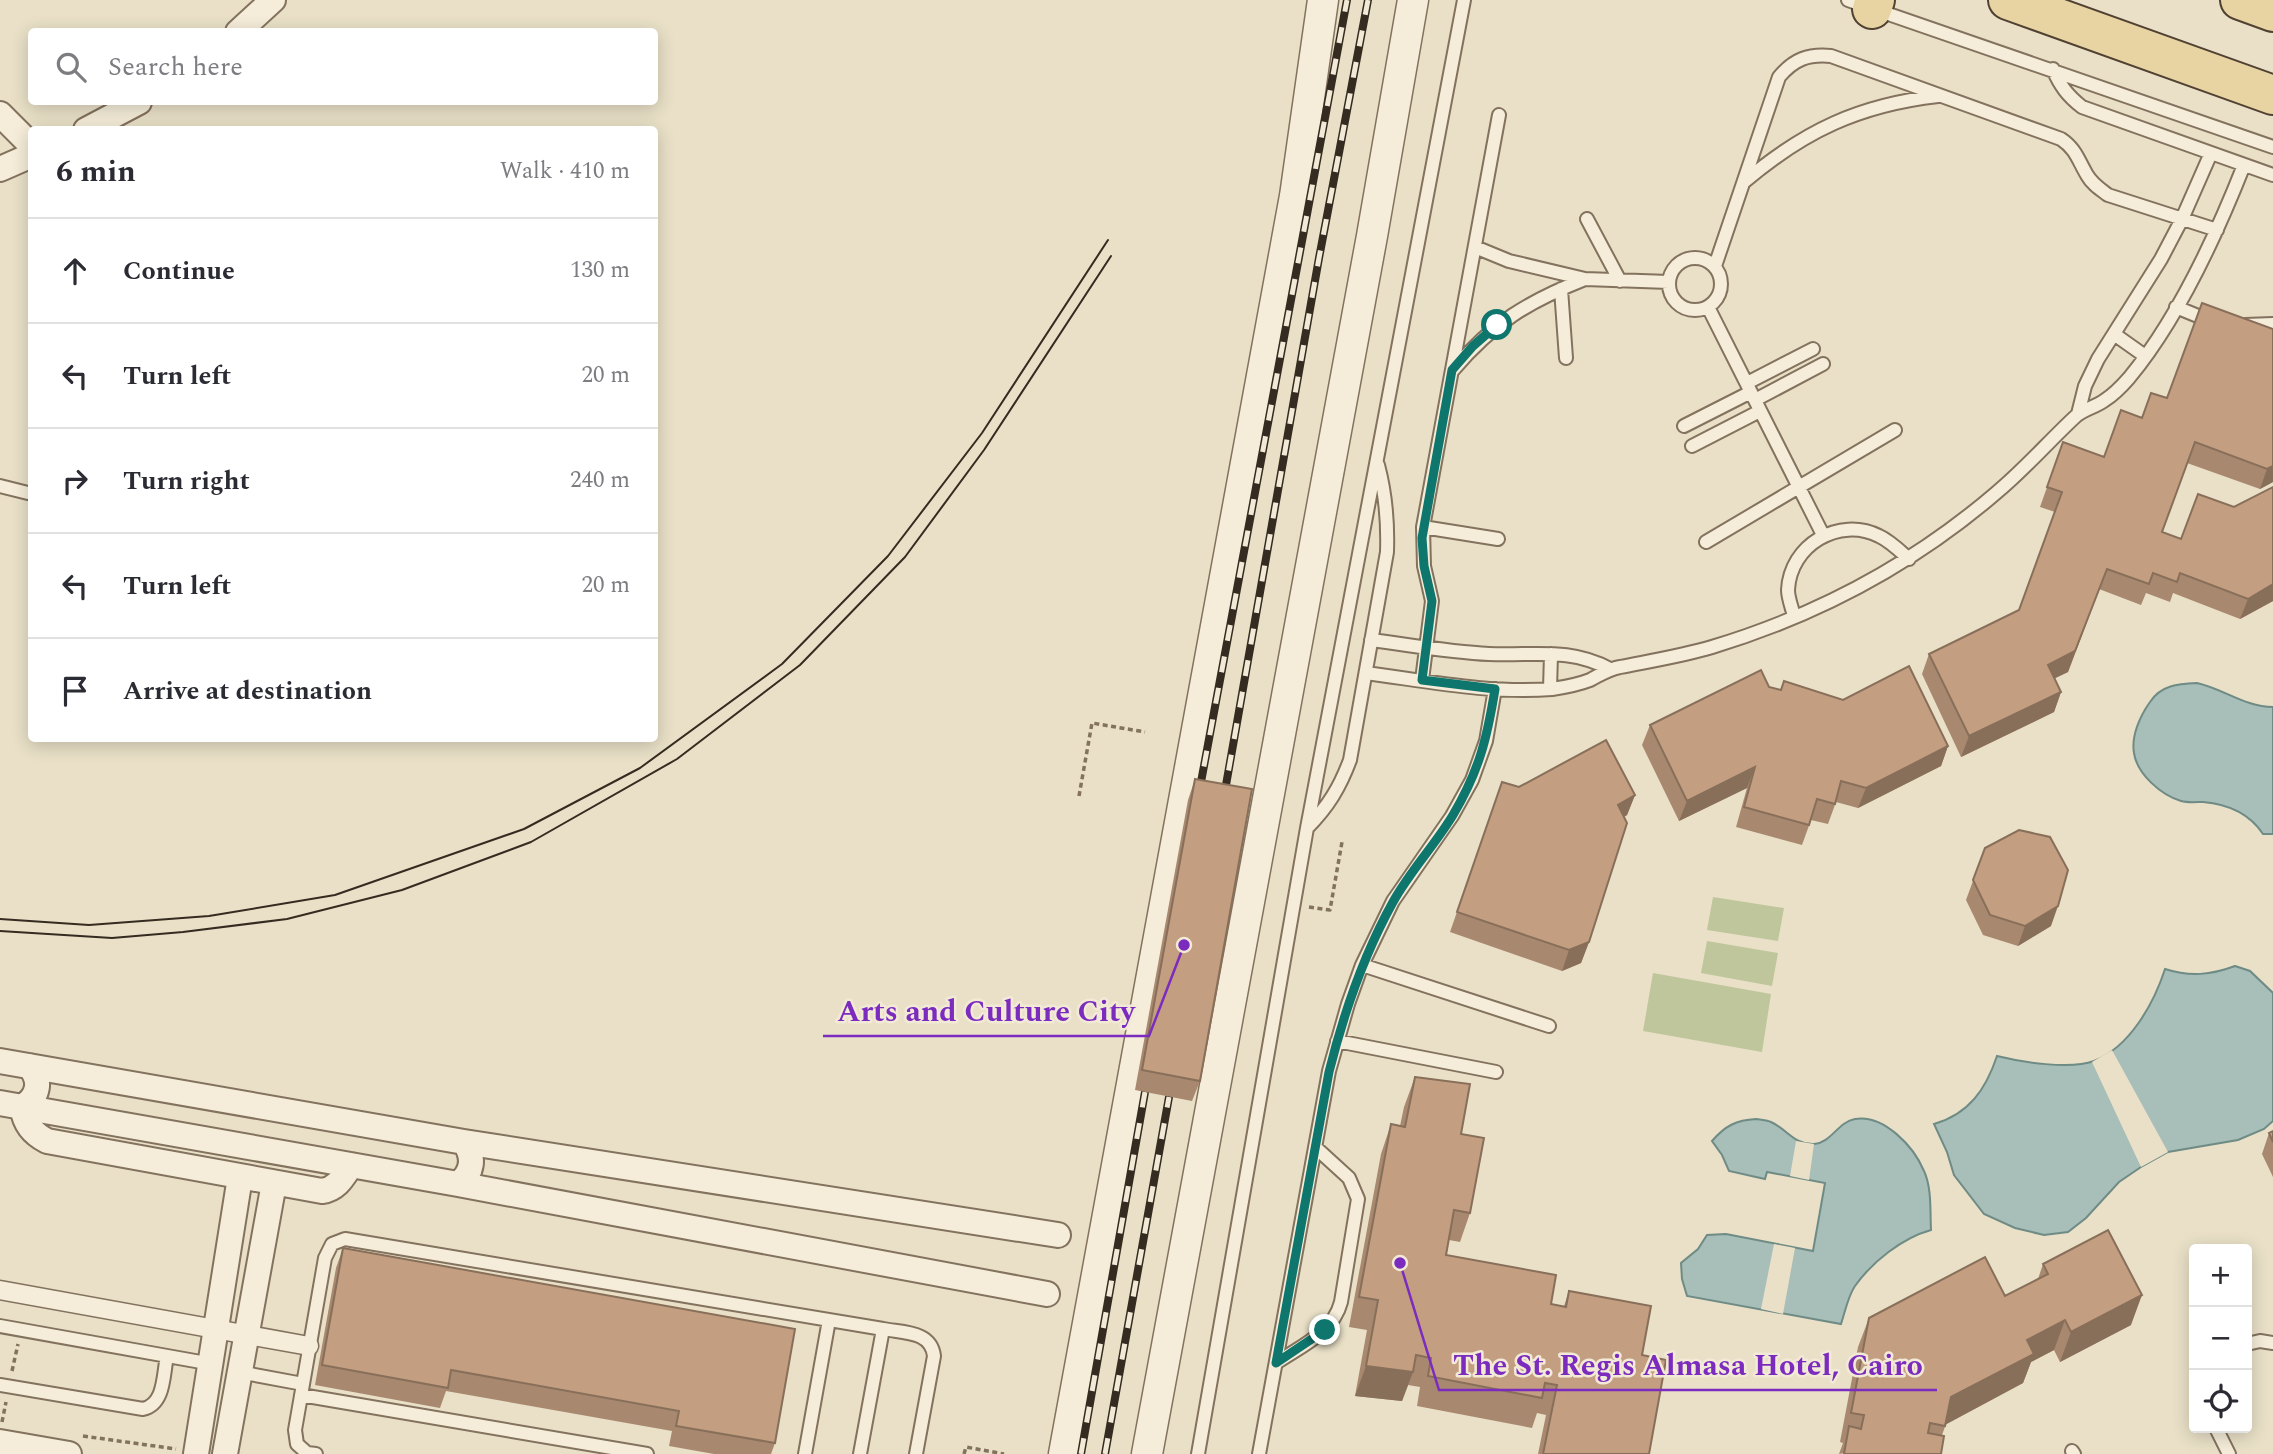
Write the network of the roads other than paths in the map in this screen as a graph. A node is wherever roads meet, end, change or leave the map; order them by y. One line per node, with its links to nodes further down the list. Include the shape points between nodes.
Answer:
1 (273, 0): 9 (street)
2 (1322, 0): 107 (street, via 1292,210)
3 (1413, 0): 108 (street)
4 (1464, 0): 48 (lane)
5 (2008, 0): 12 (main road)
6 (2240, 0): 8 (main road)
7 (1865, 3): 10 (lane)
8 (2273, 12)
9 (242, 28)
10 (2053, 69): 18 (lane); 19 (lane, via 2059,84 2081,107)
11 (1942, 96): 24 (lane, via 1869,108 1834,121 1801,138); 24 (lane, via 1831,55 1802,58 1779,77); 26 (lane, via 2061,139 2077,152 2096,187 2108,195)
12 (2273, 96)
13 (133, 105): 16 (street)
14 (0, 114): 17 (street)
15 (1499, 116): 28 (lane)
16 (94, 126)
17 (28, 142)
18 (2273, 147)
19 (2211, 153): 21 (lane); 26 (lane)
20 (28, 157): 22 (street)
21 (2244, 165): 23 (lane); 27 (lane)
22 (0, 169)
23 (2273, 175)
24 (1743, 184): 29 (lane)
25 (1587, 219): 31 (lane)
26 (2182, 219): 27 (lane); 37 (lane)
27 (2217, 230): 35 (lane)
28 (1475, 247): 30 (lane, via 1509,261); 42 (lane)
29 (1715, 267): 32 (lane, via 1690,258 1676,267); 34 (lane, via 1721,291)
30 (1584, 279): 31 (lane); 33 (lane)
31 (1620, 281): 32 (lane)
32 (1669, 282): 34 (lane, via 1679,305 1695,311)
33 (1561, 289): 40 (lane); 42 (lane, via 1497,325)
34 (1708, 307): 43 (lane)
35 (2176, 307): 36 (lane, via 2217,323); 39 (lane)
36 (2273, 324)
37 (2114, 334): 39 (lane); 44 (lane, via 2085,386)
38 (1813, 349): 43 (lane)
39 (2145, 356): 44 (lane, via 2105,400)
40 (1566, 358)
41 (1824, 365): 43 (lane)
42 (1452, 370): 52 (lane)
43 (1753, 397): 45 (lane); 47 (lane); 50 (lane)
44 (2078, 414): 56 (lane, via 1998,492)
45 (1684, 426)
46 (1895, 430): 50 (lane)
47 (1692, 446)
48 (1377, 460): 58 (lane, via 1385,490 1387,552); 66 (lane)
49 (0, 486): 51 (lane)
50 (1798, 487): 53 (lane); 55 (lane)
51 (28, 493)
52 (1423, 527): 54 (lane); 59 (lane, via 1424,566 1432,601)
53 (1823, 535): 56 (lane, via 1836,530 1865,531 1891,543); 57 (lane, via 1809,545 1790,575 1788,592)
54 (1497, 539)
55 (1706, 542)
56 (1909, 559): 57 (lane)
57 (1794, 616): 61 (lane, via 1709,648)
58 (1371, 639): 59 (lane); 62 (lane)
59 (1426, 647): 60 (lane, via 1488,654); 63 (lane)
60 (1551, 654): 61 (lane, via 1592,659); 65 (lane)
61 (1610, 669): 65 (lane, via 1572,686)
62 (1366, 673): 63 (lane); 66 (lane, via 1350,760 1326,809)
63 (1422, 680): 64 (lane)
64 (1495, 689): 65 (lane); 67 (lane, via 1486,741 1472,780 1393,901)
65 (1550, 689)
66 (1307, 828): 109 (lane)
67 (1362, 965): 68 (lane); 69 (lane)
68 (1549, 1026)
69 (1336, 1041): 72 (lane); 75 (lane)
70 (0, 1061): 71 (street)
71 (29, 1066): 73 (street, via 38,1085 33,1099); 74 (street)
72 (1496, 1072)
73 (11, 1105): 76 (street); 77 (street, via 47,1141)
74 (464, 1142): 79 (street, via 472,1165); 80 (street)
75 (1315, 1147): 92 (lane); 92 (lane, via 1349,1178 1358,1199 1341,1302 1325,1330)
76 (351, 1165): 78 (street, via 338,1185 326,1191); 79 (street)
77 (240, 1177): 78 (street); 86 (street)
78 (274, 1183): 87 (street)
79 (458, 1185): 82 (street)
80 (1058, 1235)
81 (0, 1290): 86 (street)
82 (1047, 1294)
83 (829, 1320): 85 (lane); 90 (lane, via 345,1239 332,1244 325,1258); 104 (lane)
84 (0, 1326): 91 (lane)
85 (883, 1329): 105 (lane); 106 (lane, via 913,1334 933,1346)
86 (218, 1330): 87 (street); 93 (street)
87 (246, 1335): 90 (street); 94 (street)
88 (2252, 1343): 89 (lane)
89 (2273, 1343)
90 (309, 1346): 96 (lane)
91 (167, 1356): 93 (lane); 95 (lane, via 160,1396 143,1409)
92 (1276, 1363): 110 (lane)
93 (212, 1364): 100 (street)
94 (239, 1372): 96 (lane); 101 (street)
95 (5, 1385)
96 (302, 1390): 102 (lane, via 295,1438 301,1449); 103 (lane)
97 (2218, 1433): 111 (lane)
98 (0, 1442): 99 (street)
99 (74, 1445)
100 (197, 1453)
101 (225, 1454)
102 (316, 1454)
103 (647, 1454)
104 (805, 1454)
105 (860, 1454)
106 (916, 1454)
107 (1064, 1454)
108 (1147, 1454)
109 (1198, 1454)
110 (1259, 1454)
111 (2229, 1454)

